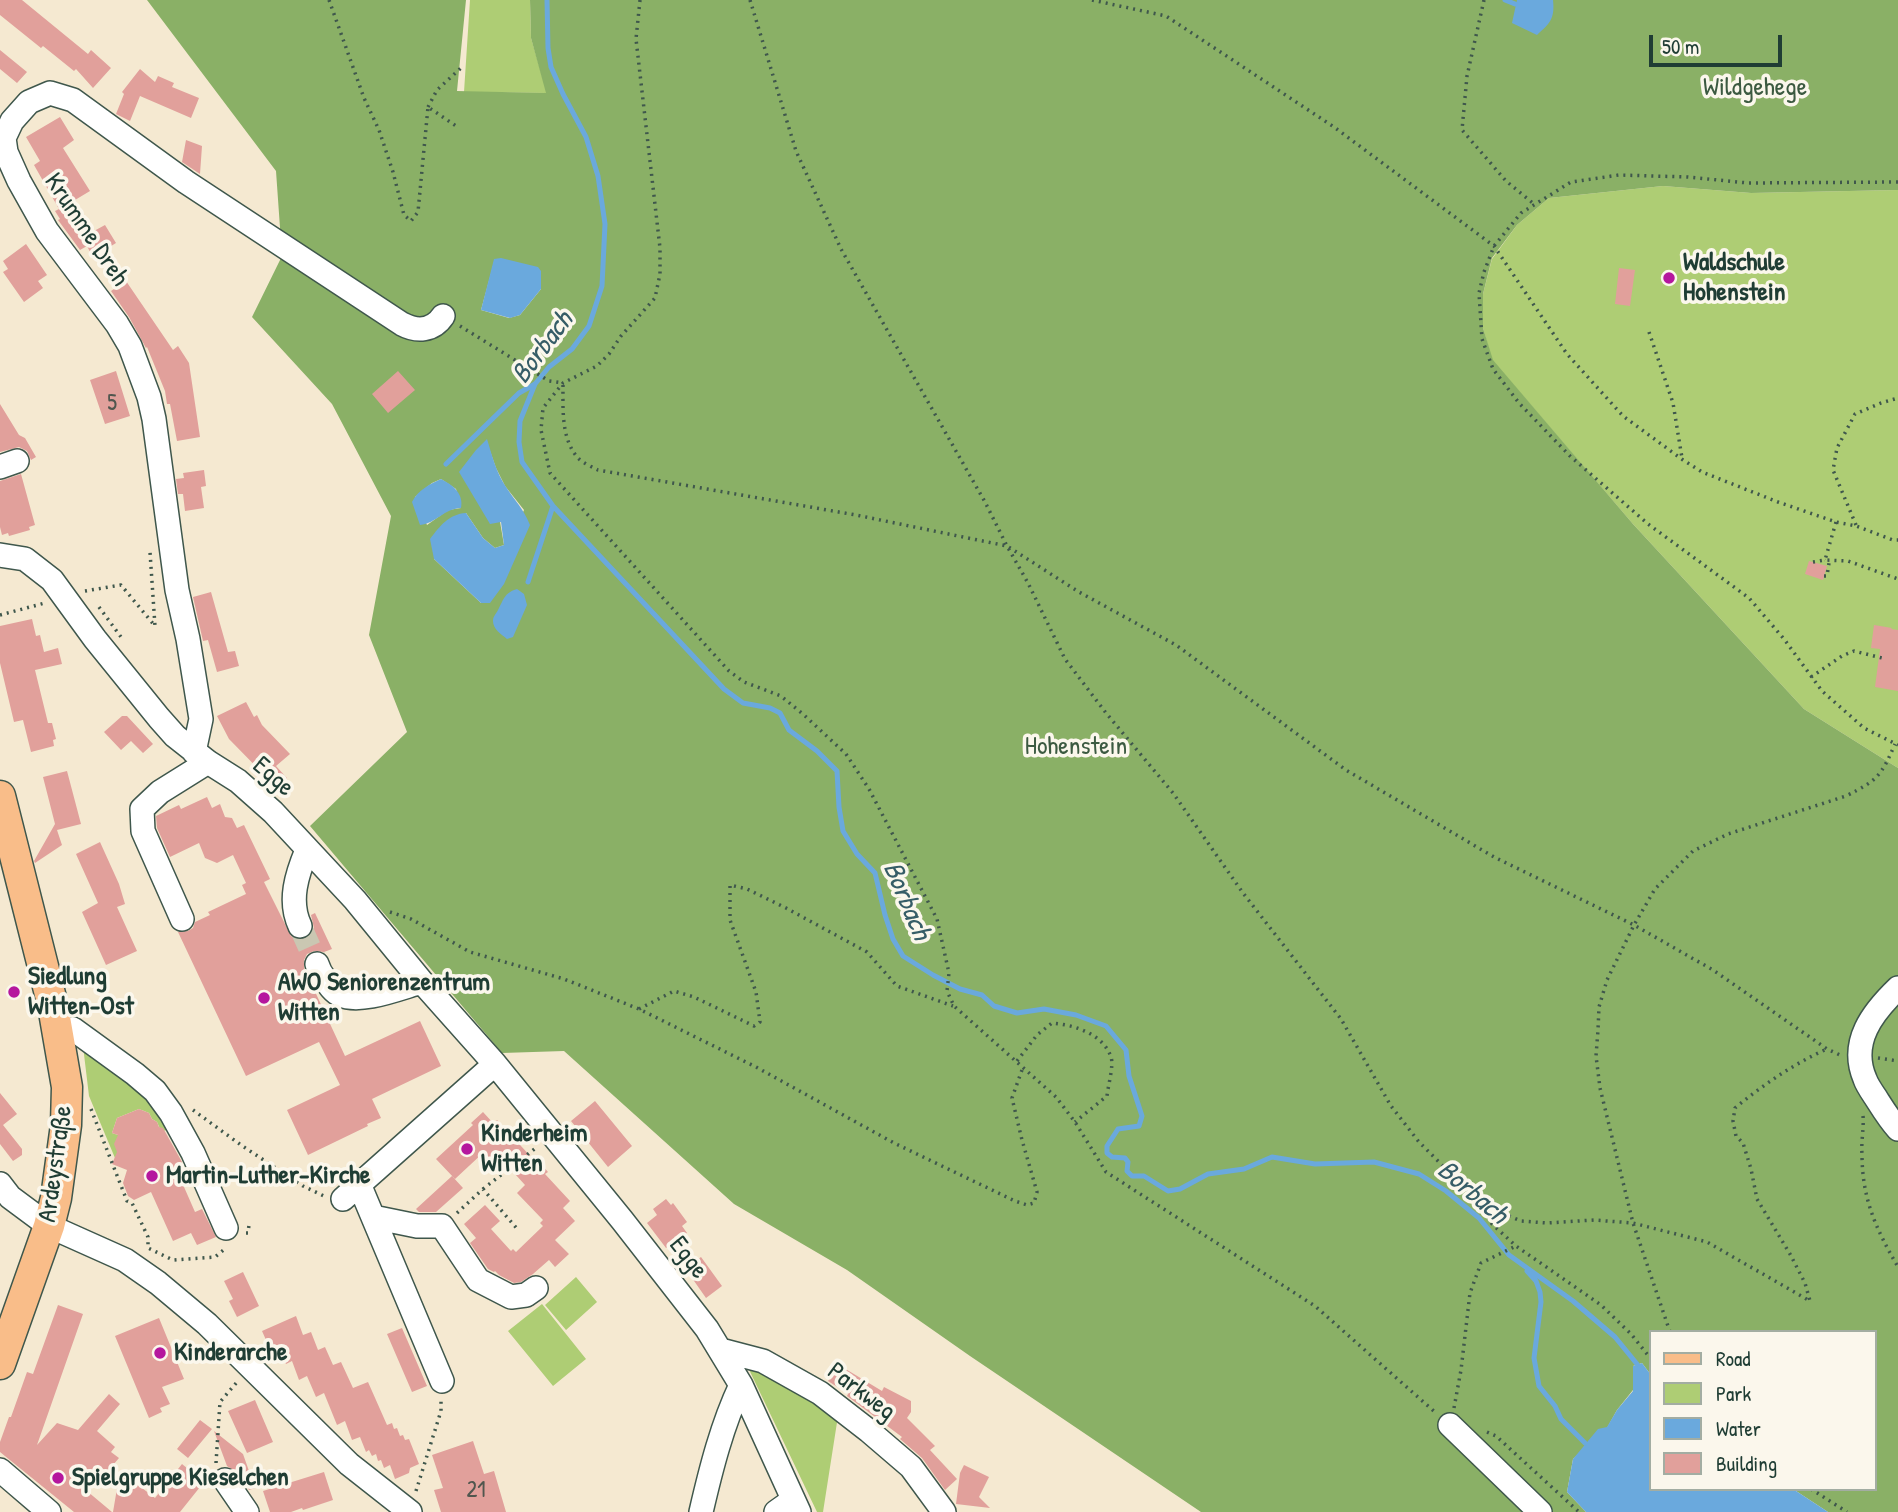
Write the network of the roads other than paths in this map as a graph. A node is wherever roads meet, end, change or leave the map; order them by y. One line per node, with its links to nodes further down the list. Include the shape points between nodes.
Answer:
1 (443, 316): 3 (street, Krumme Dreh, via 424,329 402,324 186,182 74,100 50,93 29,102 6,130 6,152 33,208 117,324 149,397 201,719)
2 (0, 555): 3 (street, Egge, via 25,559 52,580 159,718)
3 (201, 757): 5 (street, Egge, via 238,781); 6 (street, via 142,808 142,831)
4 (0, 796): 11 (main road, Ardeystraße)
5 (307, 849): 7 (street, via 294,894); 9 (street, Egge)
6 (182, 919)
7 (300, 926)
8 (317, 964): 9 (street, via 331,988 350,997 368,997)
9 (422, 982): 12 (street, Egge)
10 (1898, 988): 13 (street, via 1872,1016 1861,1040 1859,1061 1865,1080)
11 (58, 1030): 16 (main road, Ardeystraße, via 66,1125); 17 (street, via 73,1029 155,1091)
12 (495, 1064): 15 (street, via 351,1191); 20 (street, Egge)
13 (1898, 1129)
14 (0, 1184): 16 (street)
15 (373, 1217): 18 (street, via 442,1226 478,1280 511,1297); 21 (street)
16 (49, 1226): 19 (main road, Ardeystraße); 26 (street, via 125,1260 158,1283 207,1324 349,1465)
17 (241, 1228)
18 (536, 1288)
19 (3, 1346)
20 (721, 1350): 22 (street, Egge); 31 (street, Parkweg, via 763,1361 820,1393 911,1467)
21 (442, 1381)
22 (741, 1385): 27 (street, Egge); 30 (street, via 714,1459)
23 (1450, 1426): 32 (street)
24 (0, 1470): 28 (street)
25 (225, 1480): 29 (street)
26 (412, 1504)
27 (789, 1508)
28 (49, 1512)
29 (247, 1512)
30 (701, 1512)
31 (944, 1512)
32 (1540, 1512)

